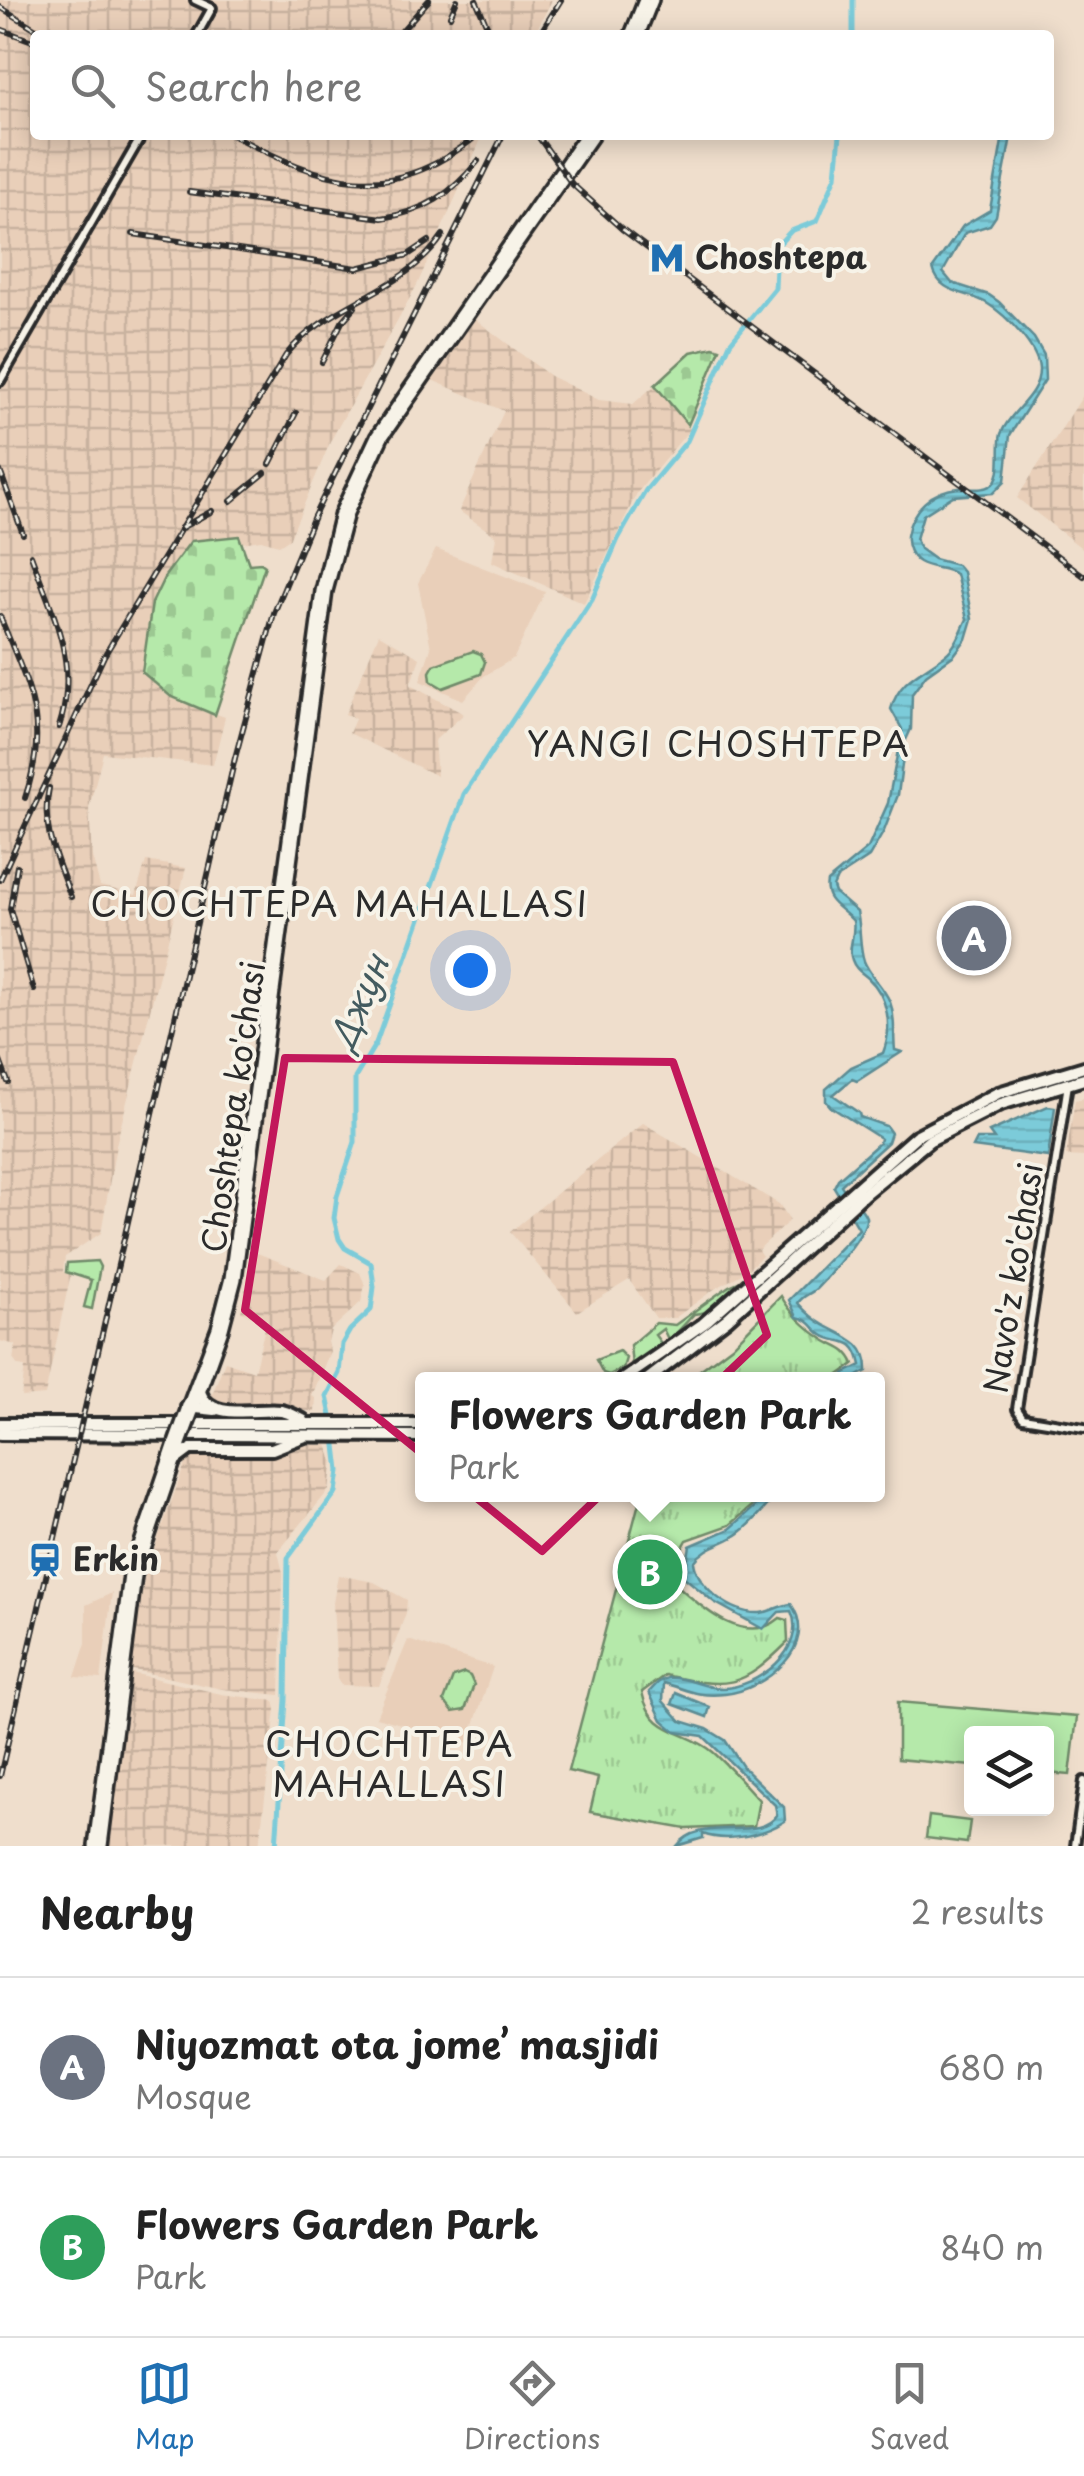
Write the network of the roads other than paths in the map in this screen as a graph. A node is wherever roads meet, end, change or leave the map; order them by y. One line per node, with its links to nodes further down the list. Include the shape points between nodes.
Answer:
1 (195, 0): 4 (street, via 212,8)
2 (644, 0): 5 (main road)
3 (654, 0): 6 (main road)
4 (200, 30)
5 (632, 30)
6 (641, 30)
7 (139, 140): 10 (street)
8 (582, 140): 11 (main road, Choshtepa ko'chasi, via 383,423 351,486)
9 (591, 140): 11 (main road, Choshtepa ko'chasi, via 397,414 358,487)
10 (0, 382)
11 (332, 556): 16 (main road, Choshtepa ko'chasi)
12 (1084, 1067): 15 (highway, via 987,1098)
13 (1084, 1078): 14 (highway)
14 (1068, 1083): 15 (highway, via 990,1108); 25 (street, Navo'z ko'chasi, via 1017,1409 1023,1418)
15 (912, 1146): 17 (highway)
16 (245, 1190): 20 (main road, Choshtepa ko'chasi, via 233,1294); 21 (main road, Choshtepa ko'chasi, via 223,1307)
17 (707, 1328): 18 (highway); 19 (highway)
18 (634, 1372)
19 (656, 1372)
20 (200, 1392): 21 (main road, Choshtepa ko'chasi); 22 (highway)
21 (190, 1410): 22 (highway); 30 (main road, Choshtepa ko'chasi, bridge)
22 (216, 1410): 26 (highway, via 281,1411)
23 (0, 1424): 26 (highway)
24 (415, 1425): 27 (highway)
25 (1084, 1428)
26 (308, 1429): 27 (highway); 28 (highway); 31 (highway, via 272,1449 190,1449)
27 (347, 1430): 29 (highway)
28 (0, 1434)
29 (415, 1435)
30 (177, 1444): 31 (main road, Choshtepa ko'chasi); 33 (main road, Choshtepa ko'chasi, via 129,1575)
31 (174, 1462): 33 (main road, Choshtepa ko'chasi, via 136,1576)
32 (1084, 1781): 36 (street)
33 (102, 1816): 34 (main road, Choshtepa ko'chasi); 35 (main road, Choshtepa ko'chasi)
34 (94, 1846)
35 (102, 1846)
36 (1075, 1846)

